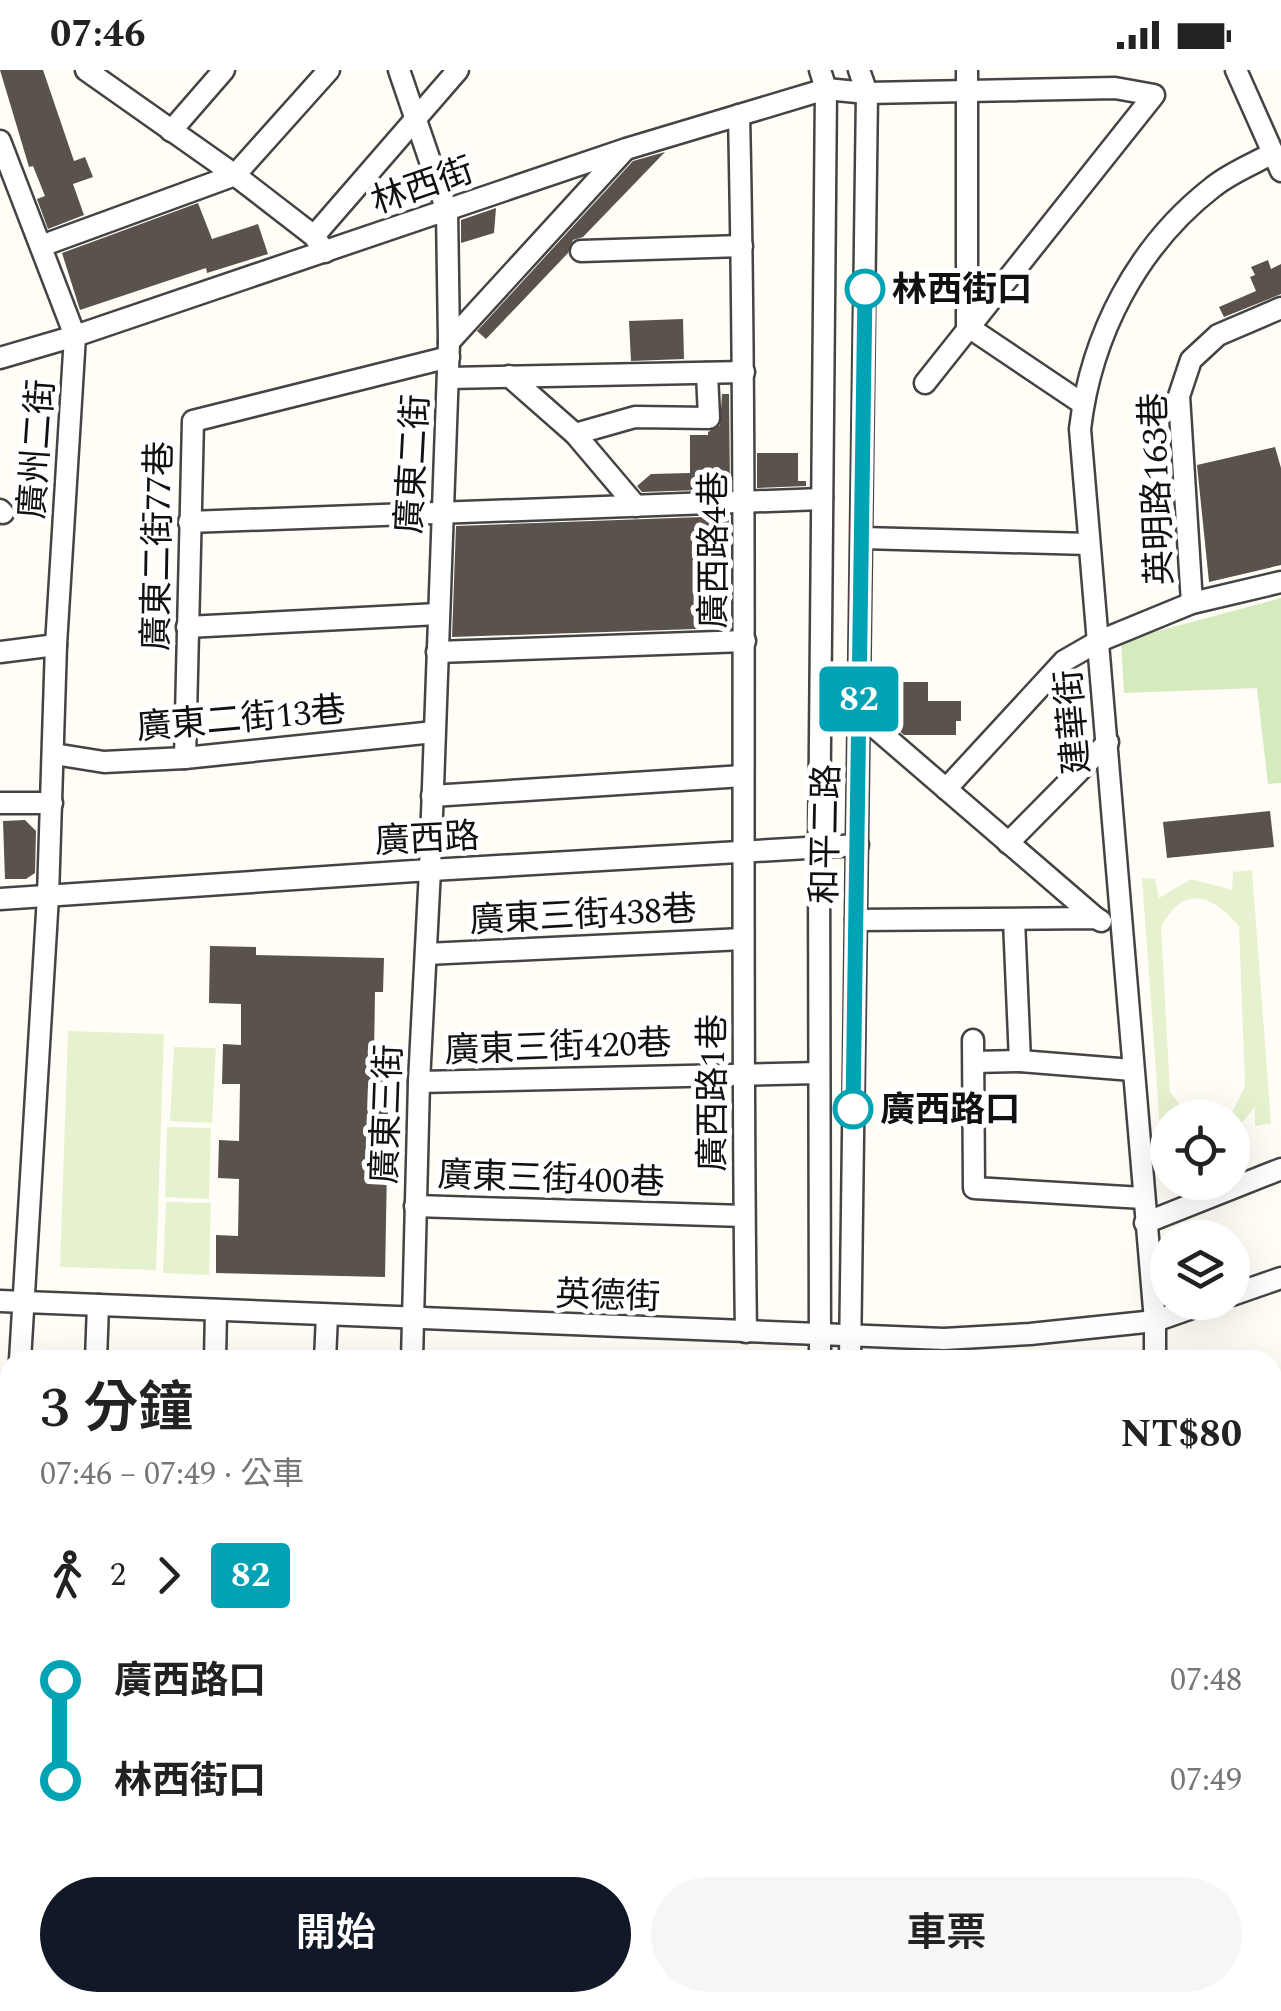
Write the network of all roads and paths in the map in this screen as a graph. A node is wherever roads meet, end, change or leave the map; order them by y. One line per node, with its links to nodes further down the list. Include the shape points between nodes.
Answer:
1 (86, 70): 13 (street)
2 (224, 70): 13 (street)
3 (329, 70): 17 (street)
4 (398, 70): 12 (street, 廣東二街)
5 (458, 70): 12 (street)
6 (859, 70): 10 (street, 和平二路)
7 (1236, 70): 15 (street)
8 (823, 79): 10 (street, 林西街); 11 (street, 林西街); 34 (street, 和平二路)
9 (967, 81): 10 (street, 林西街); 24 (street); 24 (street, 林西街, via 1154,95)
10 (867, 94): 39 (street, 和平二路)
11 (739, 115): 16 (street, 林西街); 21 (street, 廣西路4巷)
12 (414, 118): 18 (street, 廣東二街); 19 (street)
13 (170, 132): 17 (street)
14 (0, 141): 20 (street, 廣州二街)
15 (1275, 146): 32 (street, 建華街, via 1215,185 1150,248 1118,301)
16 (626, 149): 18 (street, 林西街); 27 (street)
17 (236, 175): 19 (street); 20 (street)
18 (446, 211): 19 (street, 林西街); 27 (street, 廣東二街)
19 (319, 244): 25 (street, 林西街)
20 (41, 246): 25 (street, 廣州二街)
21 (742, 246): 22 (street); 28 (street, 廣西路4巷)
22 (581, 251)
23 (1281, 308): 42 (street, 英明路163巷, via 1218,334 1191,360 1179,396)
24 (967, 326): 31 (street); 32 (street)
25 (75, 336): 26 (street, 林西街); 47 (street, 廣州二街)
26 (0, 358)
27 (449, 359): 30 (street); 37 (street, 廣東二街); 38 (street, 廣東二街77巷, via 192,420)
28 (744, 372): 29 (street); 35 (street, 廣西路4巷)
29 (707, 374): 30 (street); 33 (street, via 709,418 635,417)
30 (509, 376): 33 (street)
31 (924, 384)
32 (1083, 404): 40 (street, 建華街)
33 (574, 434): 36 (street)
34 (822, 499): 35 (street); 62 (street, 和平二路)
35 (746, 502): 36 (street); 45 (street, 廣西路4巷)
36 (636, 506): 37 (street)
37 (442, 512): 38 (street); 43 (street, 廣東二街)
38 (189, 522): 44 (street, 廣東二街77巷)
39 (862, 538): 40 (street); 50 (street, 和平二路)
40 (1089, 544): 46 (street, 建華街)
41 (1281, 582): 42 (street)
42 (1192, 603): 46 (street)
43 (438, 614): 44 (street); 49 (street, 廣東二街)
44 (187, 626): 54 (street, 廣東二街77巷)
45 (745, 641): 49 (street); 55 (street, 廣西路4巷)
46 (1097, 642): 52 (street, 建華街); 56 (street, via 1064,661)
47 (56, 645): 48 (street); 53 (street, 廣州二街)
48 (0, 652)
49 (436, 652): 51 (street, 廣東二街)
50 (858, 713): 56 (street); 61 (street, 和平二路)
51 (434, 732): 54 (street, 廣東二街13巷); 57 (street, 廣東二街)
52 (1108, 742): 60 (street); 70 (street, 建華街)
53 (54, 754): 54 (street, 廣東二街13巷, via 104,762); 59 (street, 廣州二街)
54 (185, 758)
55 (743, 776): 57 (street); 63 (street, 廣西路4巷)
56 (946, 789): 60 (street)
57 (432, 796): 64 (street, 廣東二街)
58 (0, 803): 59 (street)
59 (52, 803): 65 (street, 廣州二街)
60 (1008, 843): 67 (street)
61 (858, 846): 62 (street, 廣西路); 68 (street, 和平二路)
62 (818, 848): 63 (street, 廣西路); 77 (street, 和平二路)
63 (743, 853): 64 (street, 廣西路); 71 (street, 廣西路1巷)
64 (430, 870): 65 (street, 廣西路); 72 (street, 廣東三街)
65 (48, 896): 66 (street, 廣西路); 88 (street, 廣州二街)
66 (0, 899)
67 (1096, 918): 69 (street); 70 (street)
68 (856, 920): 69 (street); 97 (street, 和平二路)
69 (1014, 920): 74 (street)
70 (1120, 932): 76 (street, 建華街)
71 (743, 940): 72 (street, 廣東三街438巷); 78 (street, 廣西路1巷)
72 (426, 954): 79 (street, 廣東三街)
73 (974, 1040): 75 (street)
74 (1020, 1060): 75 (street); 76 (street)
75 (974, 1062): 81 (street, via 974,1188)
76 (1132, 1070): 81 (street, 建華街)
77 (818, 1072): 78 (street, 廣東三街420巷); 96 (street, 和平二路)
78 (746, 1073): 79 (street, 廣東三街420巷); 83 (street, 廣西路1巷)
79 (418, 1082): 82 (street, 廣東三街)
80 (1281, 1168): 84 (street)
81 (1143, 1198): 84 (street, 建華街)
82 (415, 1206): 83 (street, 廣東三街400巷); 92 (street, 廣東三街)
83 (744, 1216): 95 (street, 廣西路1巷)
84 (1145, 1223): 94 (street, 建華街)
85 (1281, 1278): 86 (street)
86 (1250, 1288)
87 (0, 1301): 88 (street, 英德街)
88 (23, 1302): 89 (street, 英德街); 98 (street, 廣州二街)
89 (98, 1305): 90 (street, 英德街); 99 (street)
90 (216, 1310): 91 (street, 英德街); 100 (street)
91 (326, 1315): 92 (street, 英德街); 101 (street)
92 (413, 1319): 95 (street, 英德街); 102 (street, 廣東三街)
93 (1158, 1320): 94 (street, 英德街)
94 (1155, 1321): 97 (street, 英德街, via 944,1339); 105 (street, 建華街)
95 (746, 1332): 96 (street, 英德街)
96 (820, 1336): 97 (street, 英德街); 103 (street, 和平二路)
97 (850, 1338): 104 (street, 和平二路)
98 (21, 1350)
99 (96, 1350)
100 (215, 1350)
101 (325, 1350)
102 (412, 1350)
103 (820, 1350)
104 (850, 1350)
105 (1155, 1350)

